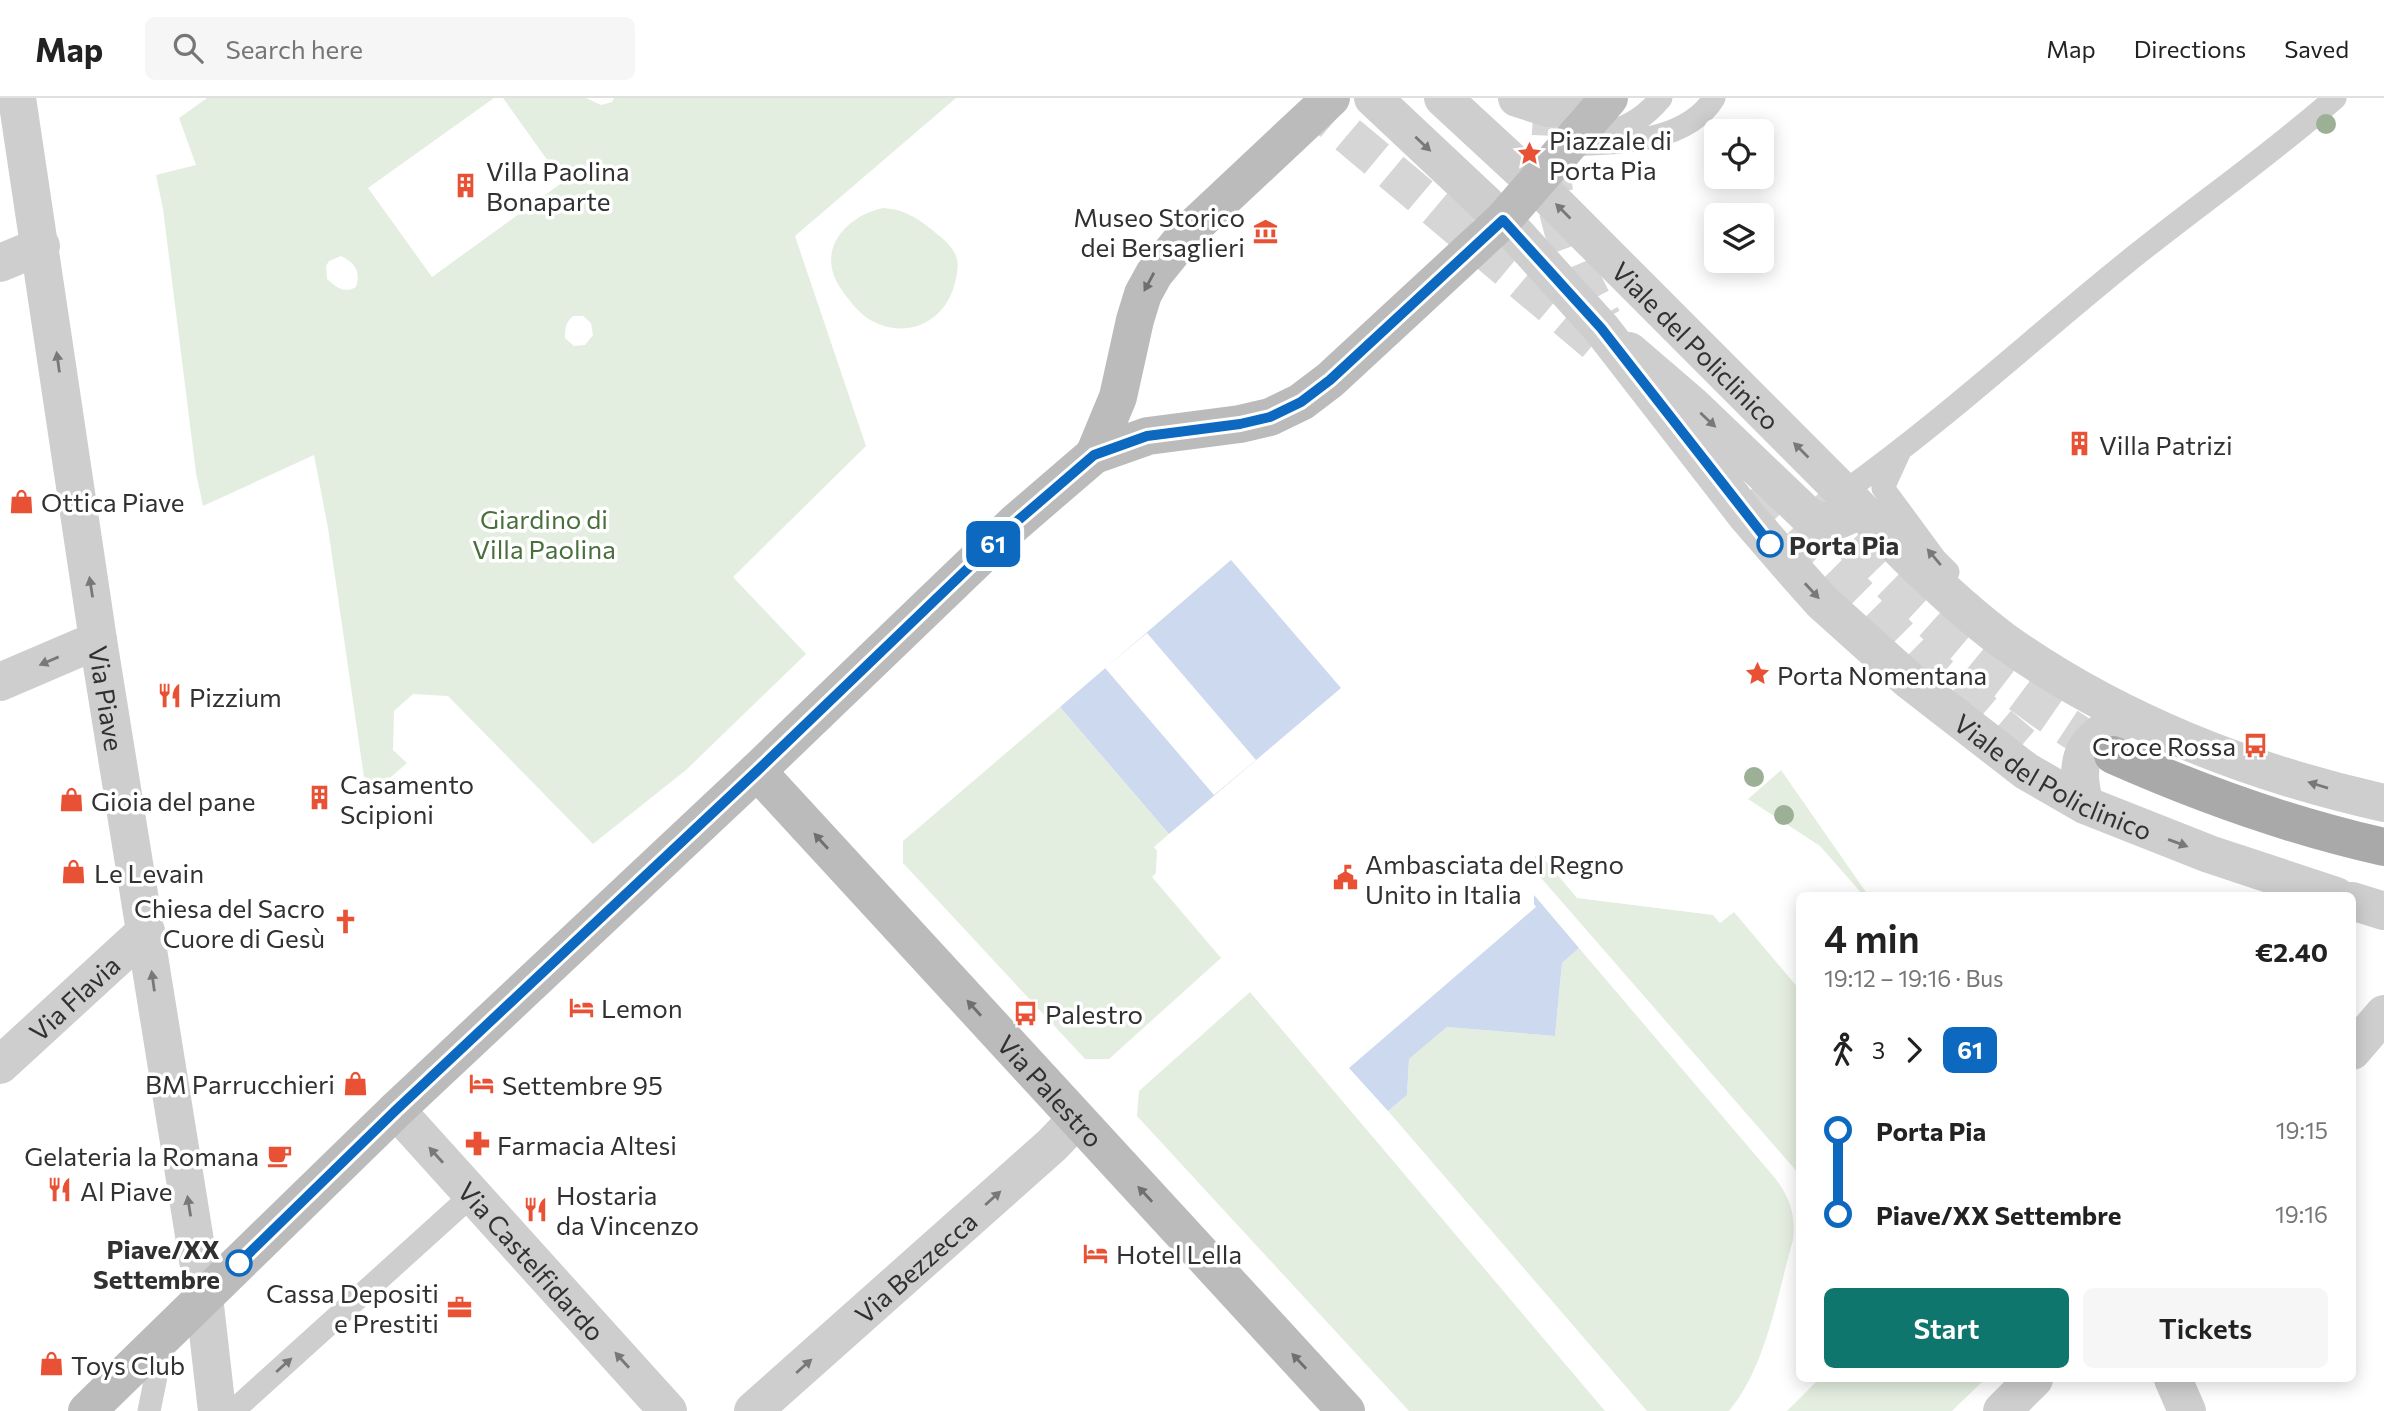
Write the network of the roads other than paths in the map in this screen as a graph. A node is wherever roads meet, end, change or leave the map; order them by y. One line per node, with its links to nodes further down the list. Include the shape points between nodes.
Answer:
1 (17, 98): 13 (street, Via Piave)
2 (1373, 98): 12 (street, one-way to 12)
3 (1443, 98): 11 (street)
4 (1517, 98): 8 (street, via 1548,108)
5 (1661, 98): 10 (lane, via 1634,123)
6 (1714, 98): 10 (lane, via 1687,123 1662,133 1614,143)
7 (2335, 98): 16 (lane, via 2127,262)
8 (1606, 102): 10 (main road)
9 (1311, 106): 17 (main road, one-way to 17, via 1188,232 1154,274 1135,320 1118,397)
10 (1568, 145): 11 (main road)
11 (1536, 184): 12 (main road); 18 (street, Viale del Policlinico, one-way to 11)
12 (1503, 220): 15 (street, Viale del Policlinico); 17 (main road, via 1317,391 1280,414 1147,436)
13 (41, 246): 14 (street); 19 (street, Via Piave, one-way to 13)
14 (0, 263)
15 (1601, 328): 18 (street, Viale del Policlinico, one-way to 18, via 1673,387 1808,516 1828,523 1840,521); 26 (street, Viale del Policlinico, one-way to 26, via 1746,514 1822,602 1974,732 2026,771)
16 (1901, 450): 18 (lane); 20 (lane, one-way to 16, via 1936,560 1883,488)
17 (1094, 455): 24 (main road, via 1015,523)
18 (1852, 500): 20 (street, Viale del Policlinico, via 1933,582)
19 (98, 640): 21 (street, one-way to 21); 31 (street, Via Piave)
20 (2053, 673): 22 (street, Viale del Policlinico)
21 (0, 681)
22 (2133, 717): 25 (street, Viale del Policlinico, one-way to 22, via 2269,770); 26 (street, via 2103,729 2085,750 2079,782)
23 (2113, 755): 27 (main road, via 2250,810)
24 (757, 771): 35 (main road); 36 (main road, Via Palestro, one-way to 24)
25 (2384, 803)
26 (2085, 806): 28 (street, Viale del Policlinico, one-way to 28)
27 (2384, 847)
28 (2324, 892)
29 (2356, 902): 30 (street)
30 (2384, 911)
31 (146, 931): 34 (street, Via Flavia); 38 (street, Via Piave, one-way to 31)
32 (2384, 1014): 33 (street)
33 (2356, 1046)
34 (0, 1065)
35 (396, 1110): 37 (street, Via Castelfidardo, one-way to 35); 38 (main road)
36 (1076, 1120): 47 (street, Via Bezzecca, one-way to 36); 48 (main road, Via Palestro, one-way to 36)
37 (472, 1195): 45 (lane, one-way to 37); 46 (street, Via Castelfidardo, one-way to 37)
38 (204, 1297): 39 (main road); 44 (street, Via Piave)
39 (163, 1338): 42 (main road); 43 (lane)
40 (2031, 1382): 49 (street)
41 (2174, 1382): 50 (street)
42 (86, 1411)
43 (149, 1411)
44 (217, 1411)
45 (233, 1411)
46 (667, 1411)
47 (753, 1411)
48 (1346, 1411)
49 (2001, 1411)
50 (2187, 1411)

